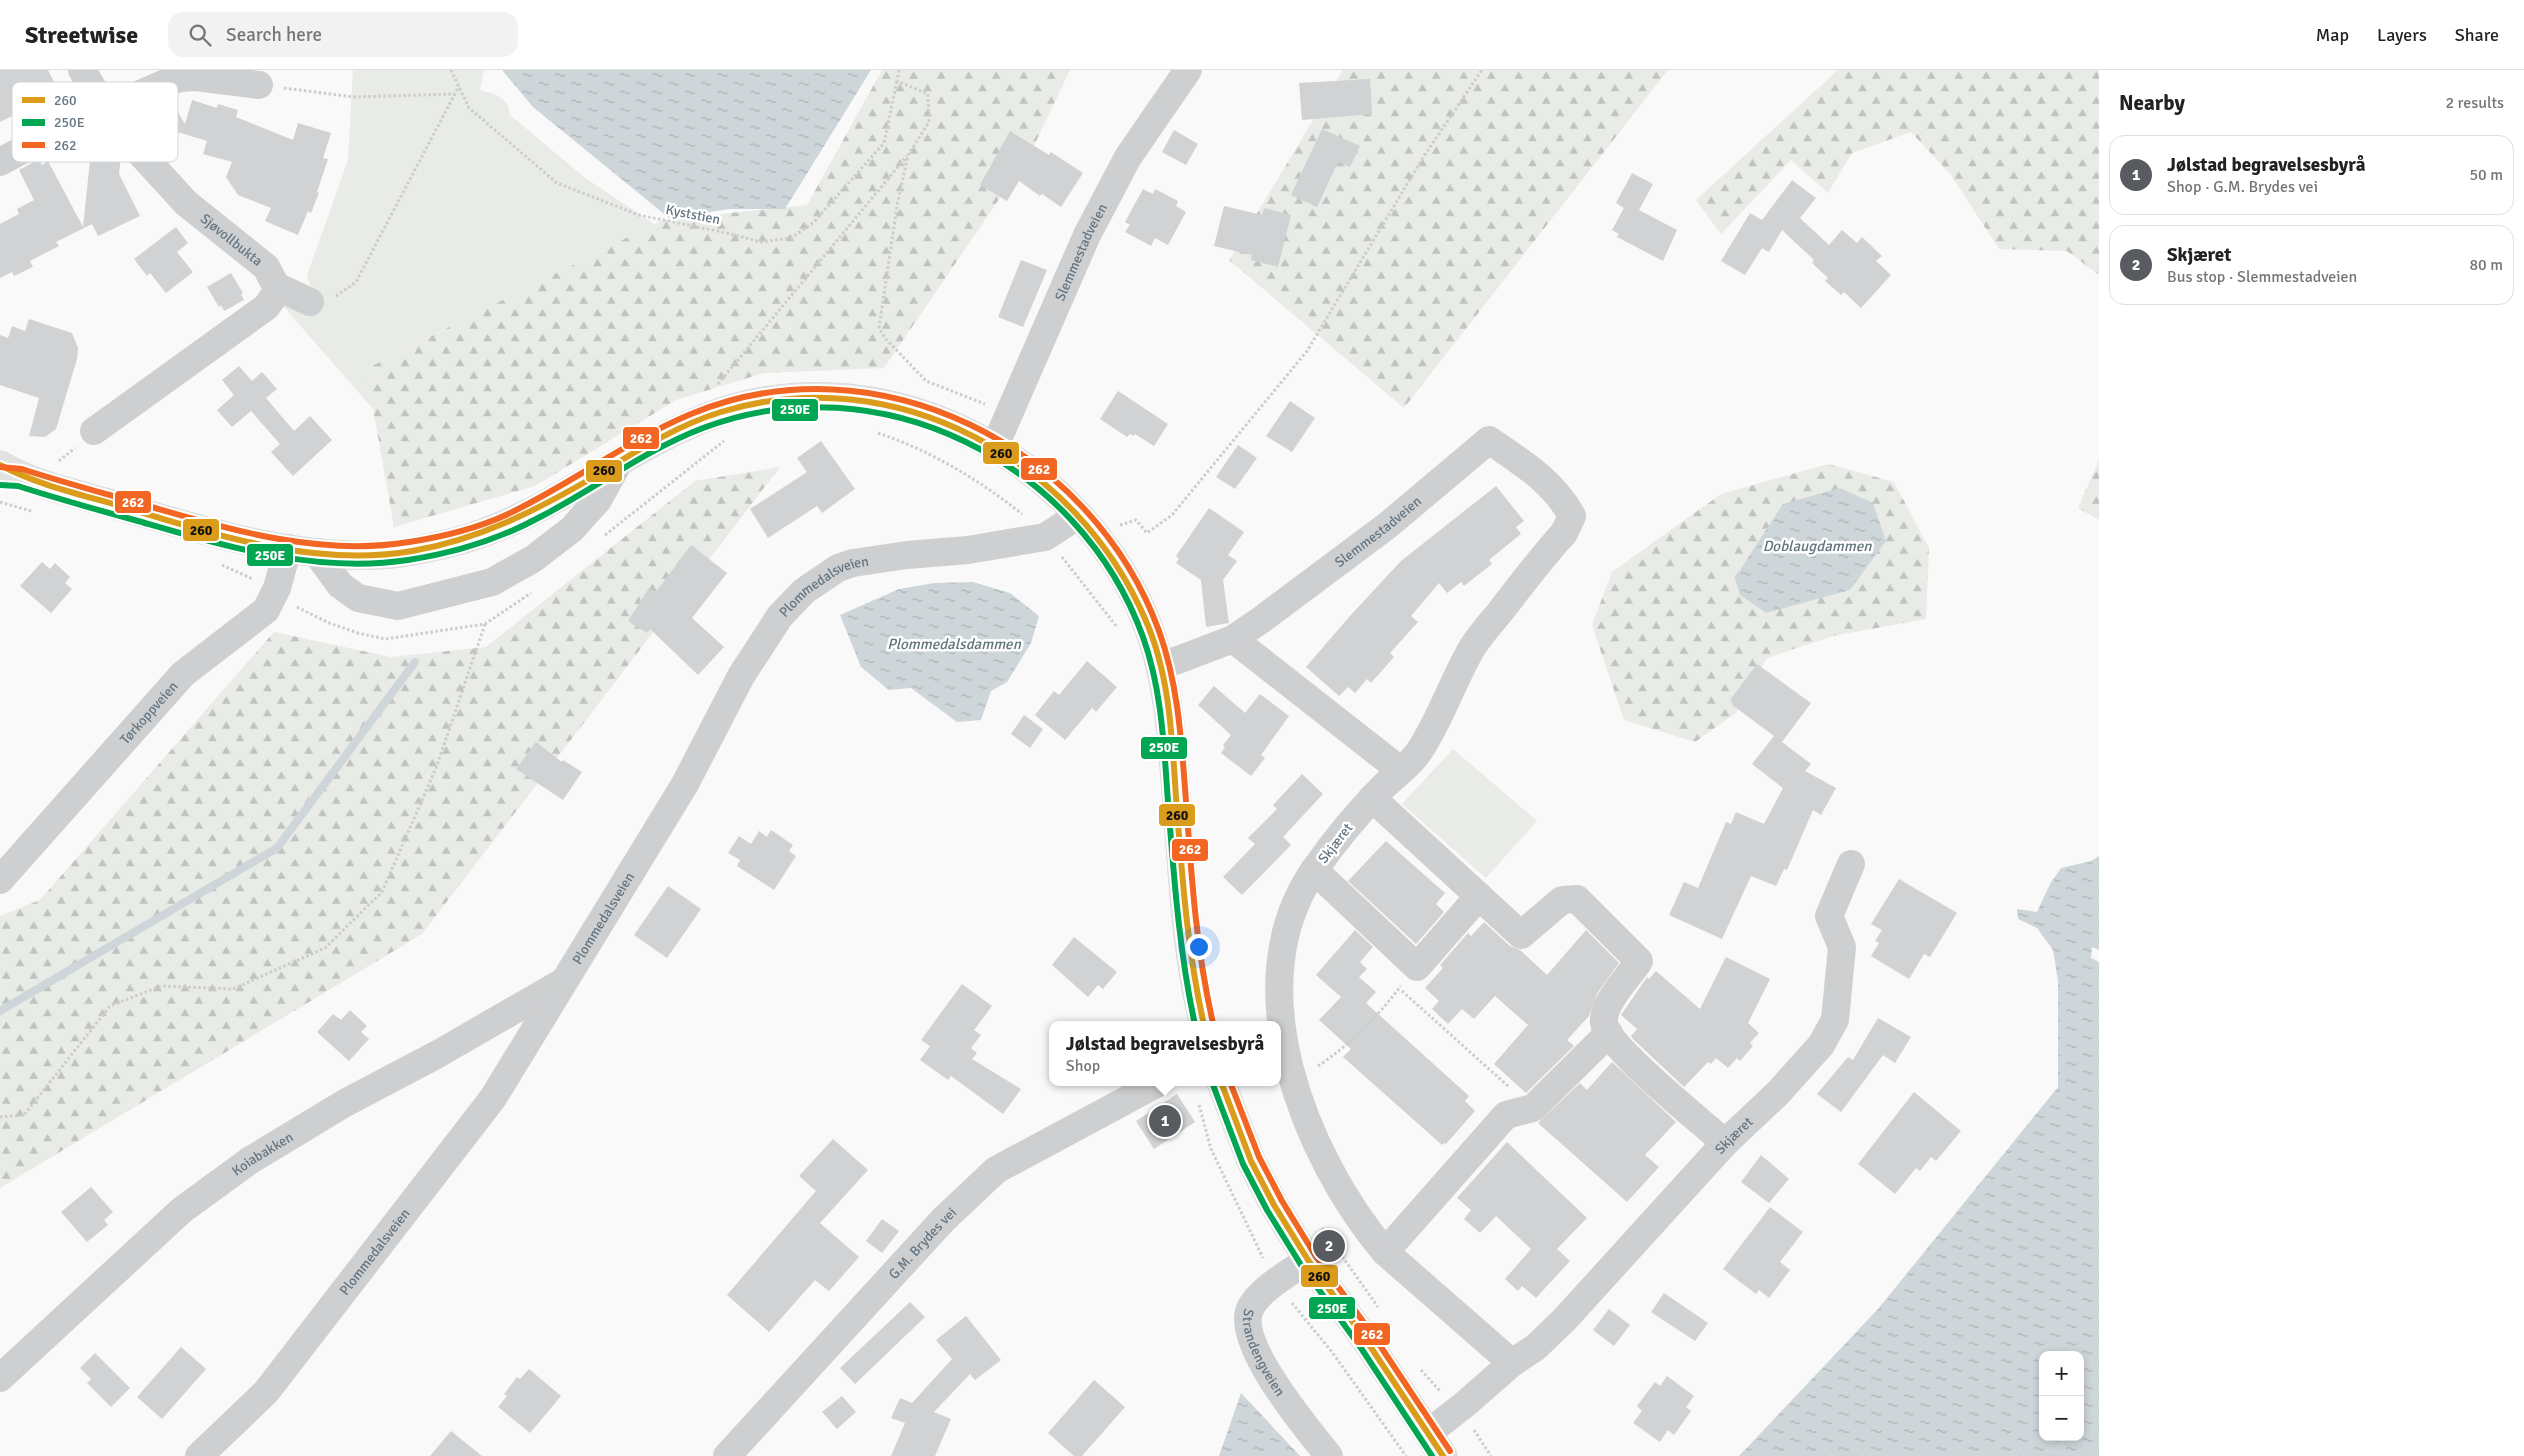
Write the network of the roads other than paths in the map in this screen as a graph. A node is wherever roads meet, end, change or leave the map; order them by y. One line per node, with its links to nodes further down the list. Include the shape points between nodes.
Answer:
1 (82, 70): 3 (street, Sjøvollbukta)
2 (1188, 70): 12 (street, Slemmestadveien, via 1128,157 1087,235)
3 (89, 82)
4 (170, 82): 5 (street, via 196,77)
5 (259, 85)
6 (12, 156): 7 (street)
7 (0, 162)
8 (148, 162): 9 (street, Sjøvollbukta, via 186,203 266,267)
9 (276, 286): 10 (street); 11 (street, via 275,295 266,307)
10 (310, 302)
11 (94, 431)
12 (995, 446): 13 (main road, via 923,413 887,404 840,398 801,398 759,402 723,411 683,427); 15 (main road, via 1042,481)
13 (619, 462): 18 (main road, via 510,523 455,542 380,555); 18 (street, via 598,500 572,530 533,559 492,582 398,606 358,598 340,586)
14 (7, 473): 17 (main road, via 172,522)
15 (1078, 514): 20 (main road, via 1099,539 1138,602); 27 (street, Plommedalsveien, via 1045,537 968,550 853,563 825,575 804,591 780,616 741,676 685,784)
16 (1572, 516): 19 (street, Slemmestadveien, via 1561,497 1534,471 1489,440 1338,565); 21 (street, Skjæret, via 1564,533 1473,647 1418,754)
17 (288, 548): 18 (main road); 25 (street, Tørkoppveien, via 277,588 266,610 183,674)
18 (316, 552)
19 (1234, 639): 20 (street, Slemmestadveien); 21 (street)
20 (1160, 665): 28 (main road, via 1170,719 1185,899)
21 (1400, 770): 22 (street, Skjæret)
22 (1372, 798): 24 (street, Skjæret); 26 (street)
23 (1851, 864): 32 (street, Skjæret, via 1829,916 1842,947 1832,1028 1778,1093)
24 (1314, 870): 26 (street, via 1417,967); 33 (street, Skjæret, via 1290,920 1279,985 1282,1030 1295,1082 1320,1150 1368,1232)
25 (0, 880)
26 (1479, 896): 29 (street, via 1521,935 1562,900 1577,899 1639,961 1609,1001 1604,1022)
27 (562, 982): 36 (street, Koiabakken, via 345,1103 249,1161 182,1210); 38 (street, Plommedalsveien, via 493,1098 266,1392)
28 (1203, 1021)
29 (1609, 1033): 32 (street, via 1622,1052); 33 (street, via 1533,1108 1506,1115)
30 (1153, 1086): 39 (street, G.M. Brydes vei, via 983,1180)
31 (1223, 1086): 34 (main road, via 1251,1161)
32 (1725, 1143): 35 (street, Skjæret, via 1565,1319 1536,1347)
33 (1385, 1252): 35 (street, Skjæret)
34 (1308, 1260): 37 (main road); 40 (street, Strandengveien, via 1257,1298 1249,1310 1249,1322 1256,1348 1289,1408)
35 (1512, 1363): 37 (street, Skjæret)
36 (0, 1378)
37 (1428, 1433): 41 (main road)
38 (199, 1456)
39 (727, 1456)
40 (1329, 1456)
41 (1443, 1456)

